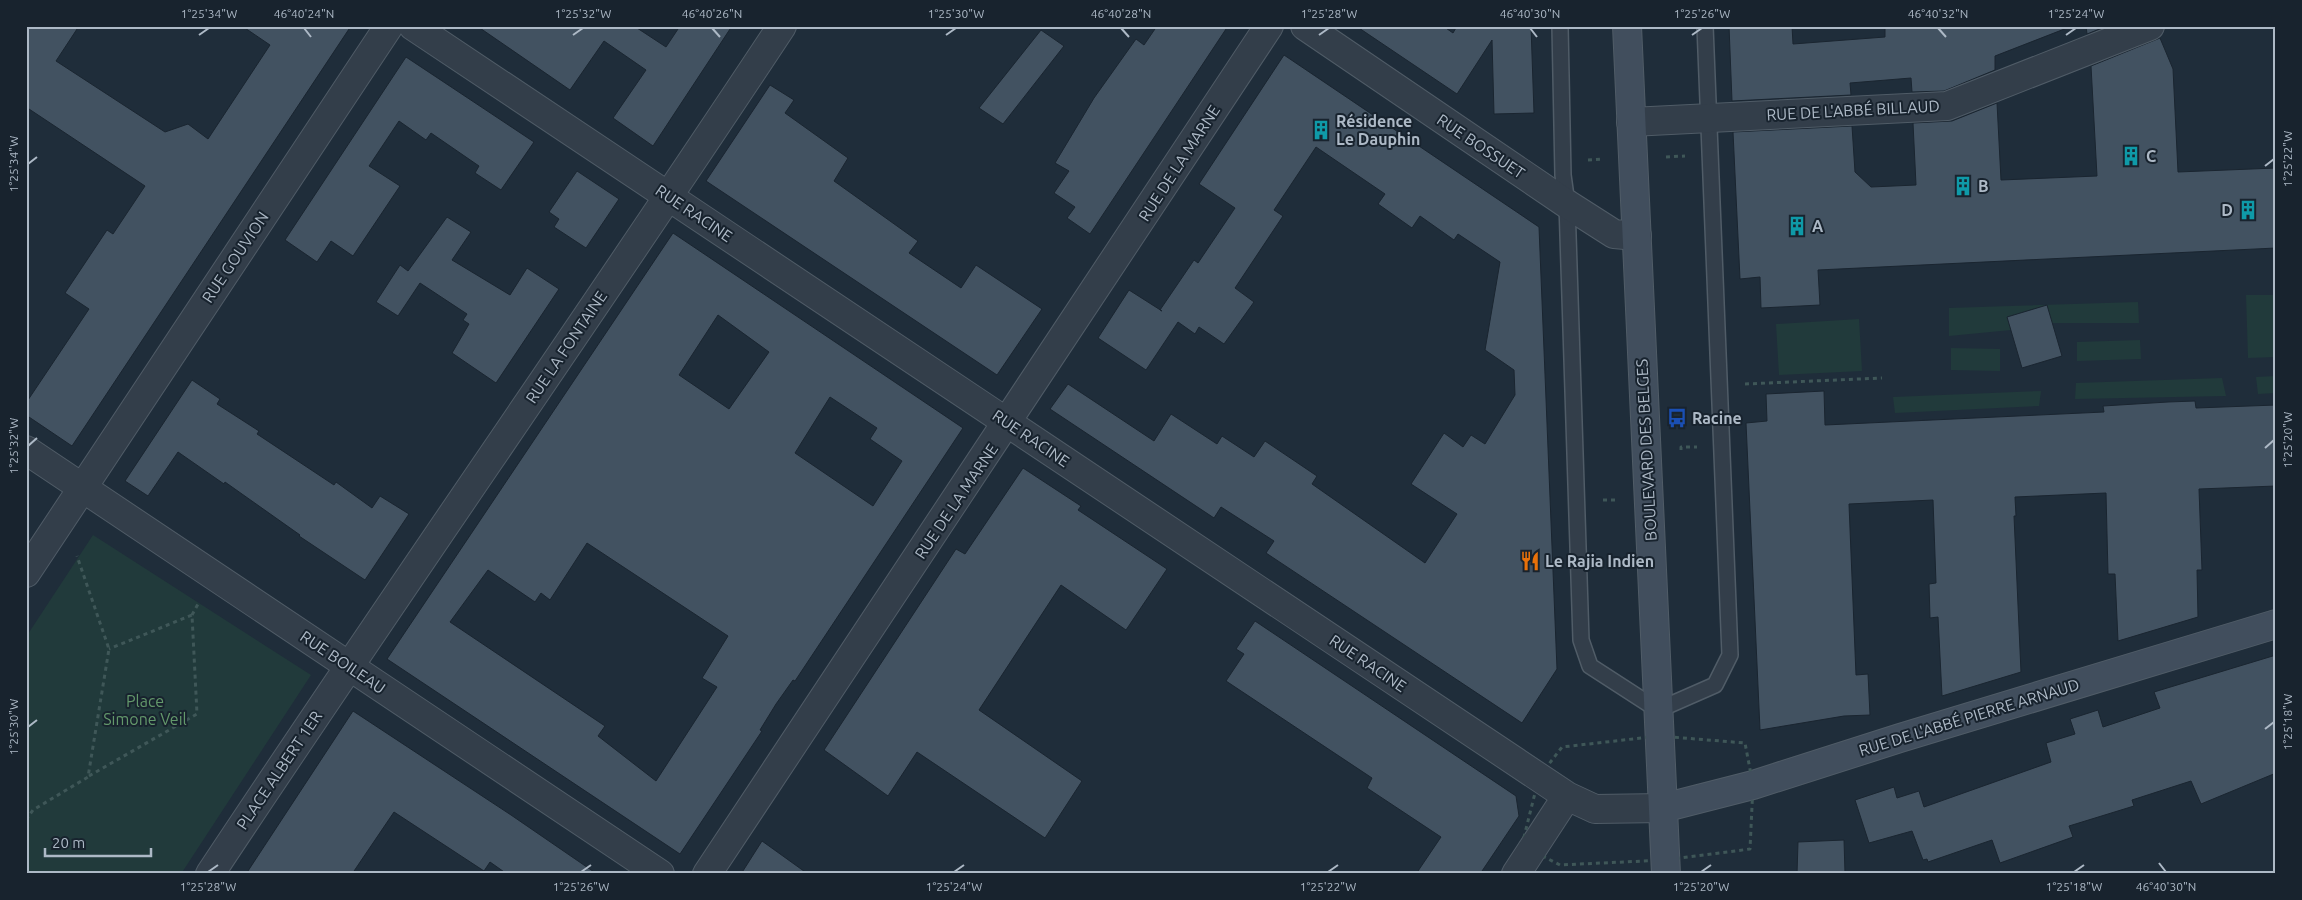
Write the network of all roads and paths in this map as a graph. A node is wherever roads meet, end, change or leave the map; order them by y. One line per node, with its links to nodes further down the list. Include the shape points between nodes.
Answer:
1 (389, 26): 21 (street, RUE GOUVION)
2 (413, 26): 12 (street, RUE RACINE)
3 (782, 26): 12 (street, RUE LA FONTAINE)
4 (1269, 26): 17 (street, RUE DE LA MARNE)
5 (1305, 26): 13 (street, RUE BOSSUET)
6 (1560, 26): 13 (lane, via 1563,175)
7 (1627, 26): 11 (main road, BOULEVARD DES BELGES)
8 (1705, 26): 10 (lane)
9 (2150, 26): 10 (street, RUE DE L'ABBÉ BILLAUD, via 1947,106)
10 (1709, 117): 11 (street, RUE DE L'ABBÉ BILLAUD); 18 (lane)
11 (1631, 122): 14 (main road, BOULEVARD DES BELGES)
12 (669, 197): 17 (street, RUE RACINE); 28 (street, RUE LA FONTAINE)
13 (1567, 204): 14 (street, RUE BOSSUET, via 1614,234); 22 (lane)
14 (1637, 236): 23 (main road, BOULEVARD DES BELGES)
15 (1882, 378): 16 (path)
16 (1741, 384)
17 (1008, 422): 31 (street, RUE RACINE); 36 (street, RUE DE LA MARNE)
18 (1722, 447): 20 (path, via 1681,447); 29 (lane, via 1730,655 1715,685)
19 (26, 450): 21 (street, RUE BOILEAU)
20 (1680, 456)
21 (81, 487): 24 (street); 28 (street, RUE BOILEAU)
22 (1576, 500): 23 (path); 29 (lane, via 1580,640 1590,666)
23 (1648, 500): 29 (main road, BOULEVARD DES BELGES)
24 (63, 516): 25 (street); 27 (path)
25 (26, 573)
26 (2276, 624): 32 (main road, RUE DE L'ABBÉ PIERRE ARNAUD, via 1753,785)
27 (109, 649): 30 (path); 30 (path, via 192,615 197,714)
28 (348, 665): 34 (street, PLACE ALBERT 1ER); 35 (street, RUE BOILEAU)
29 (1658, 710): 32 (main road, BOULEVARD DES BELGES)
30 (88, 776): 33 (path, via 33,810)
31 (1567, 796): 32 (street, RUE RACINE, via 1595,809); 37 (street)
32 (1663, 808): 38 (main road, BOULEVARD DES BELGES)
33 (26, 820)
34 (210, 874)
35 (660, 874)
36 (708, 874)
37 (1516, 874)
38 (1666, 874)

